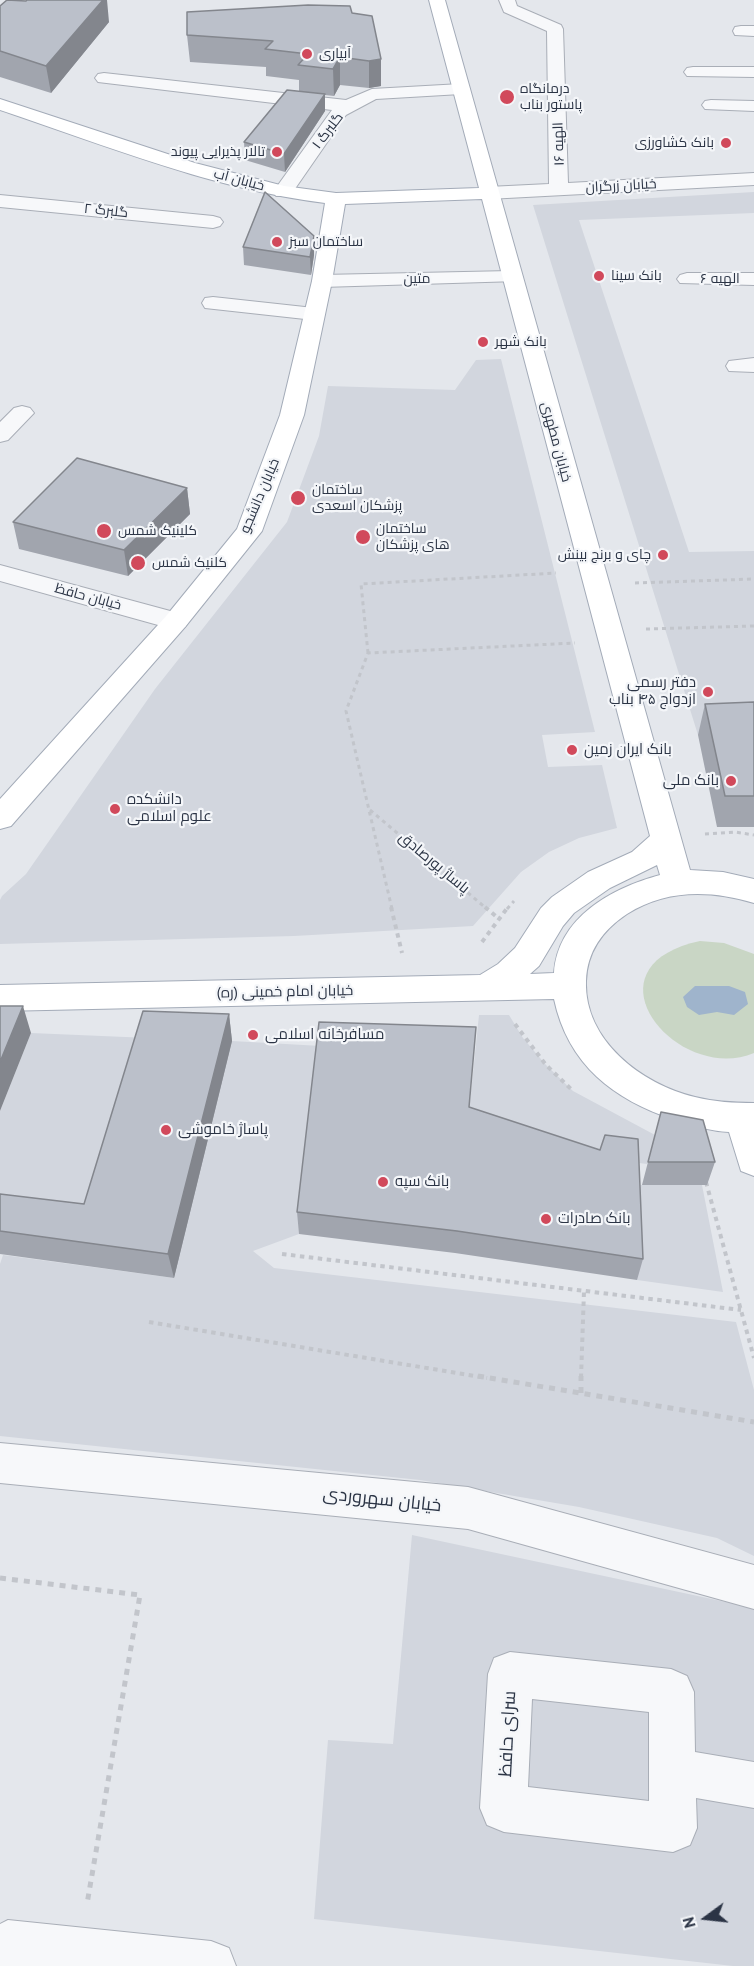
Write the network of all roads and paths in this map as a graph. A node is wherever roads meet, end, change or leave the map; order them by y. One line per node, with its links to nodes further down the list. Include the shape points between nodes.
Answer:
1 (437, 0): 6 (main road, خیابان مطهری)
2 (507, 0): 12 (street, الهیه ۱۶, via 510,9 555,29)
3 (693, 72): 4 (street)
4 (754, 72)
5 (104, 78): 9 (street)
6 (460, 89): 9 (street, گلبرگ ۱, via 372,94); 14 (main road, خیابان مطهری)
7 (0, 104): 13 (main road, خیابان آب, via 188,167)
8 (711, 105): 10 (street)
9 (348, 106): 13 (street, گلبرگ ۱, via 340,111)
10 (754, 106)
11 (754, 179): 12 (street, خیابان زرگران)
12 (560, 182): 14 (street, خیابان زرگران)
13 (283, 192): 15 (main road, خیابان آب)
14 (488, 193): 15 (main road, خیابان آب); 18 (main road, خیابان مطهری)
15 (336, 199): 21 (main road, خیابان دانشجو)
16 (0, 201): 17 (street, گلبرگ ۲)
17 (213, 222)
18 (511, 277): 21 (street, متین); 37 (main road, خیابان مطهری)
19 (687, 279): 20 (street, الهیه ۶)
20 (754, 279)
21 (322, 281): 23 (main road, خیابان دانشجو)
22 (213, 303): 23 (street)
23 (314, 314): 30 (main road, خیابان دانشجو, via 292,415 249,531)
24 (22, 413): 25 (street)
25 (0, 435)
26 (0, 573): 30 (street, خیابان حافظ)
27 (560, 573): 34 (path, via 361,584)
28 (754, 579): 29 (path)
29 (628, 583)
30 (176, 621): 36 (main road, خیابان دانشجو)
31 (754, 626): 32 (path)
32 (642, 629)
33 (575, 633): 34 (path, via 577,643)
34 (368, 653): 35 (path, via 346,711)
35 (369, 809): 41 (path, پاساژ پورصادق); 45 (path)
36 (0, 818)
37 (665, 839): 38 (main road, خیابان مطهری); 47 (main road, via 643,860 599,880 563,905 527,957 510,974)
38 (678, 884): 39 (main road, via 709,883); 46 (main road, via 659,886 625,899 597,919 578,945)
39 (754, 891)
40 (519, 894): 41 (path)
41 (498, 918): 42 (path)
42 (482, 943)
43 (413, 953): 45 (path)
44 (390, 954): 45 (path)
45 (402, 954)
46 (570, 986): 47 (main road, خیابان امام خمینی (ره)); 51 (main road, via 572,1007 586,1039 624,1080 680,1109 722,1118)
47 (485, 988): 48 (main road, خیابان امام خمینی (ره))
48 (0, 998)
49 (509, 1015): 50 (path, via 523,1038)
50 (573, 1091)
51 (749, 1118): 52 (main road)
52 (754, 1160)
53 (705, 1177): 56 (path)
54 (282, 1254): 55 (path)
55 (584, 1291): 56 (path); 59 (path)
56 (741, 1310): 58 (path)
57 (149, 1322): 59 (path)
58 (754, 1358)
59 (581, 1393): 60 (path)
60 (754, 1422)
61 (0, 1462): 63 (street, خیابان سهروردی, via 468,1508)
62 (0, 1578): 66 (path, via 140,1595)
63 (754, 1587)
64 (672, 1771): 64 (street, سرای حافظ, via 671,1692 510,1674 504,1808 673,1828); 65 (street)
65 (754, 1785)
66 (78, 1952): 67 (street, via 8,1945); 68 (street)
67 (3, 1966)
68 (211, 1966)

